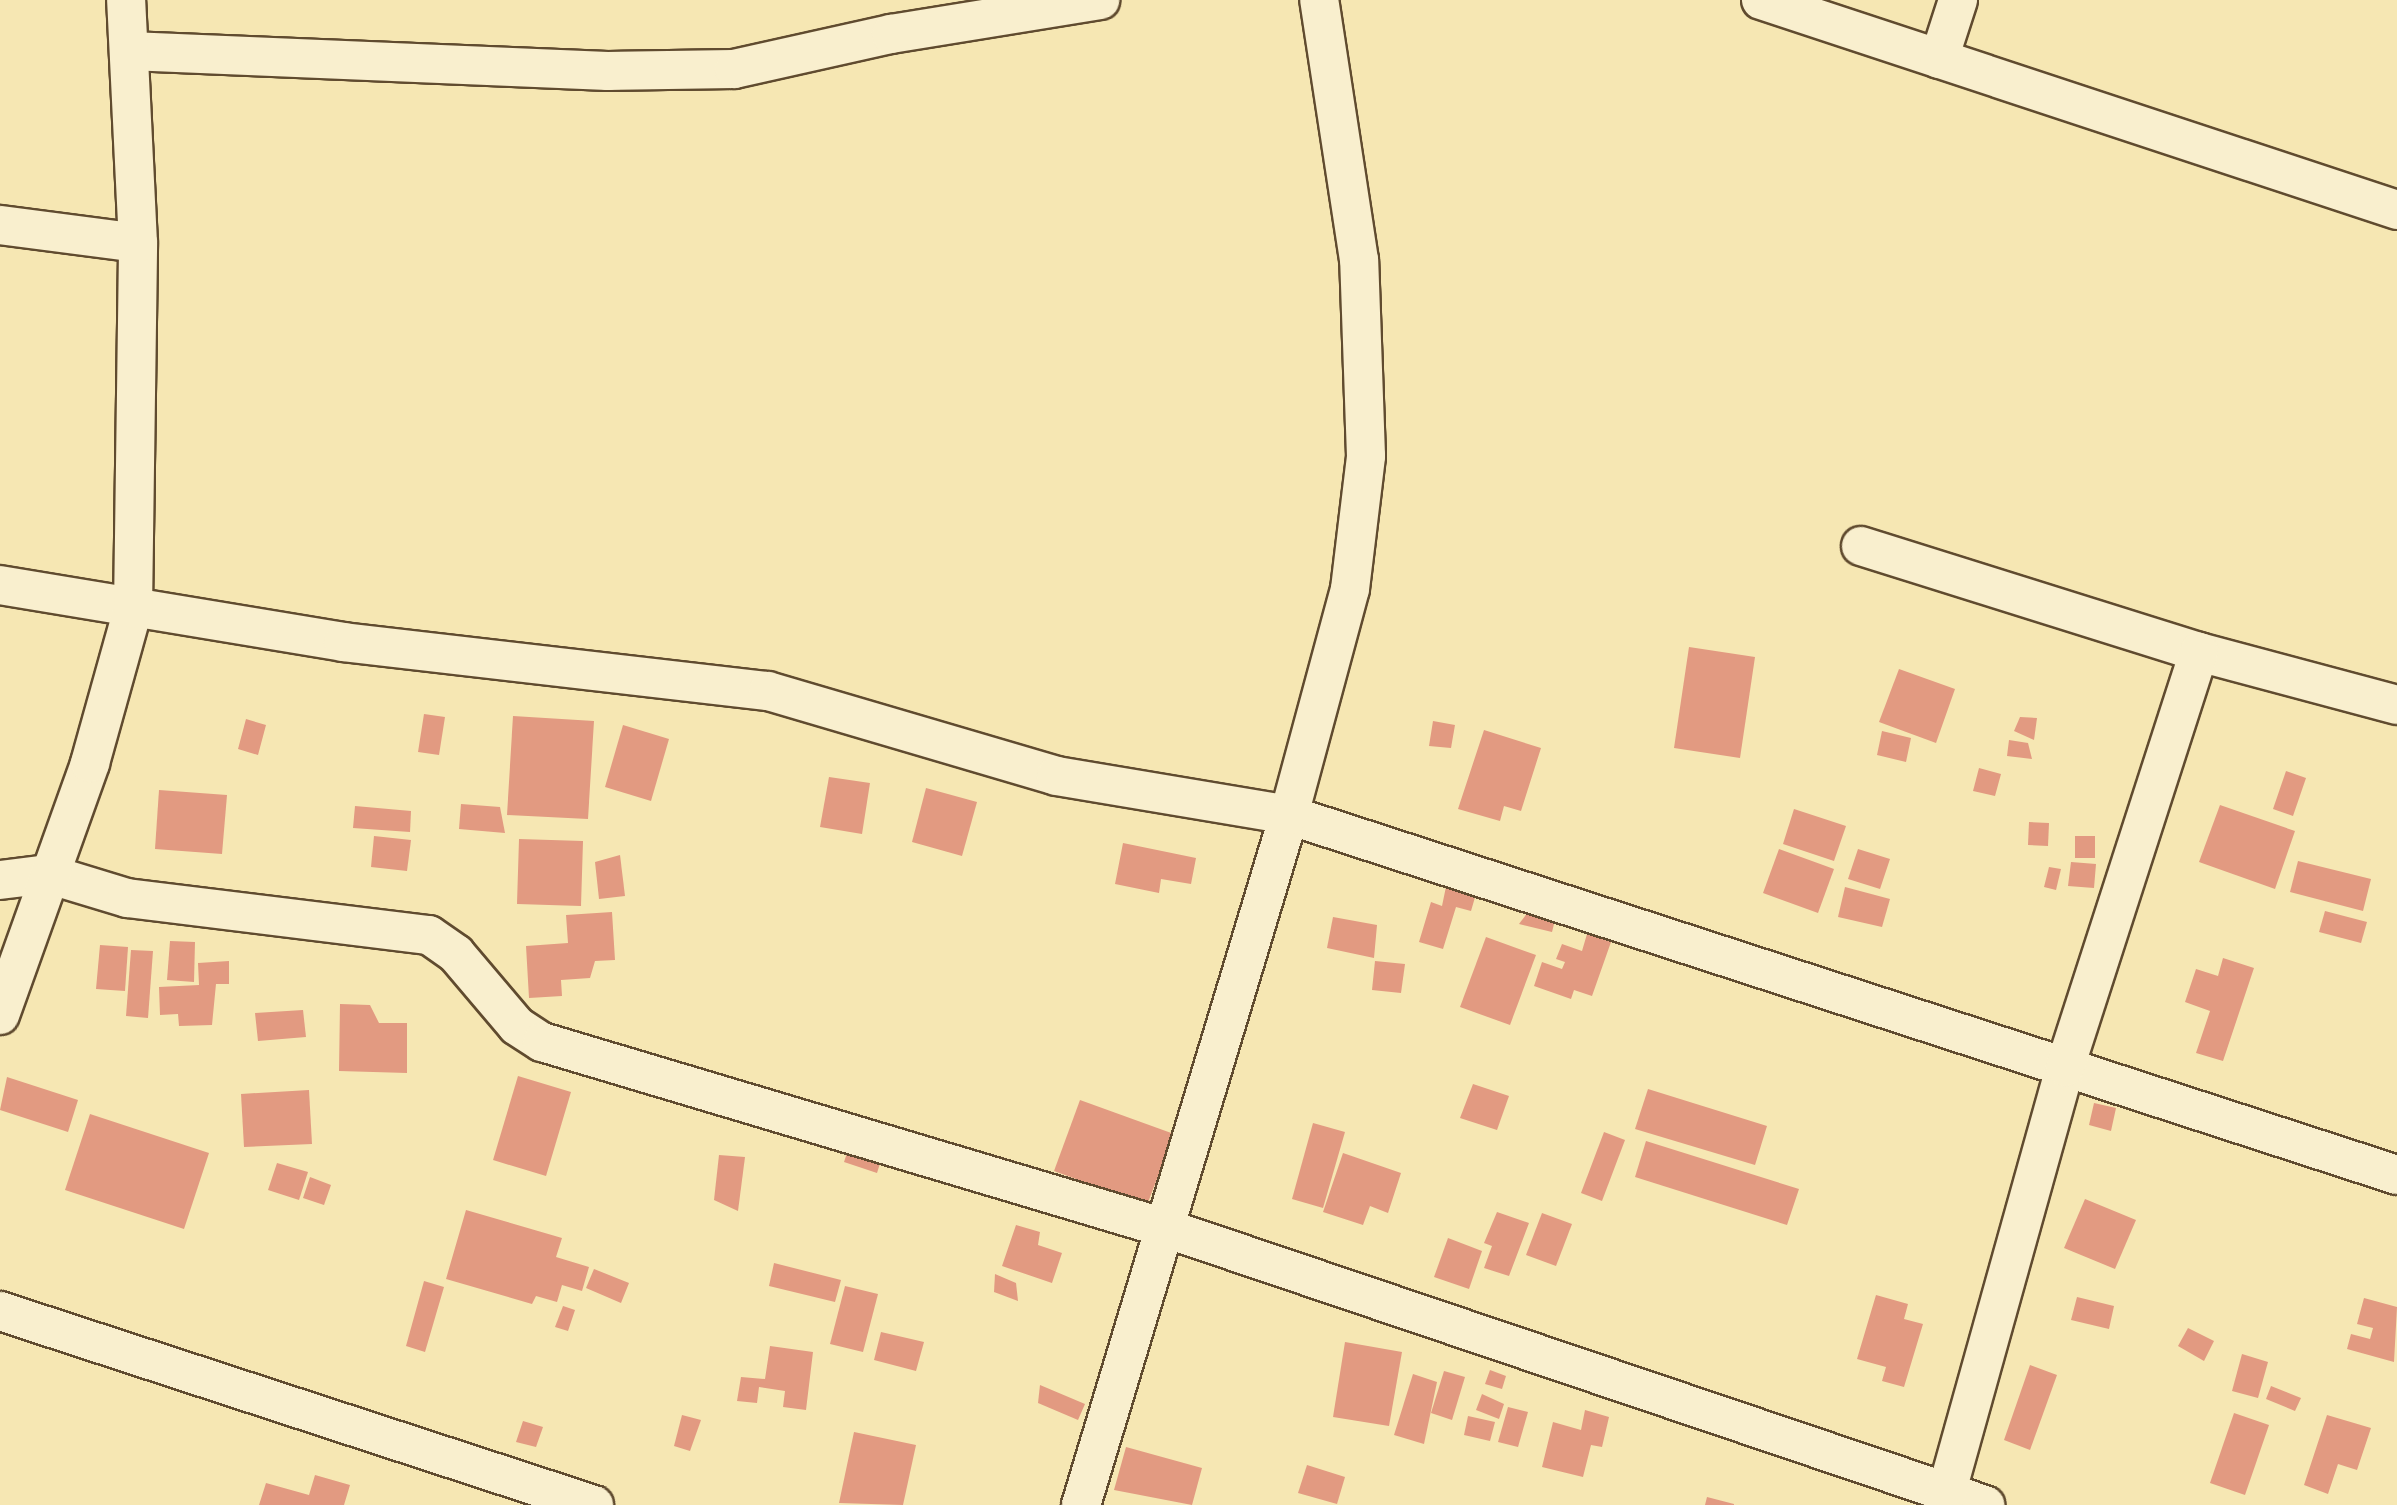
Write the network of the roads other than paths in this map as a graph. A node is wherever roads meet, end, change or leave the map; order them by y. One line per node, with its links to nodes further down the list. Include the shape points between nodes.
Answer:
1 (126, 0): 6 (street)
2 (1100, 0): 6 (street, via 891,34 734,69 608,71)
3 (1319, 0): 16 (street, via 1359,260 1366,456 1350,589)
4 (1761, 0): 7 (street)
5 (1958, 0): 7 (street)
6 (129, 51): 10 (street)
7 (1939, 59): 8 (street)
8 (2397, 210)
9 (0, 225): 10 (street)
10 (138, 243): 13 (street)
11 (1861, 546): 14 (street)
12 (0, 585): 13 (street)
13 (133, 609): 16 (street, via 343,642 768,691 1056,776); 17 (street, via 90,763)
14 (2199, 652): 15 (street); 20 (street)
15 (2397, 705)
16 (1289, 815): 20 (street); 22 (street)
17 (48, 874): 18 (street); 19 (street); 22 (street, via 127,898 429,935 456,954 517,1026 542,1042)
18 (0, 880)
19 (0, 1015)
20 (2065, 1067): 21 (street); 24 (street)
21 (2397, 1175)
22 (1165, 1228): 24 (street); 26 (street)
23 (0, 1311): 25 (street)
24 (1945, 1499): 27 (street)
25 (594, 1505)
26 (1082, 1505)
27 (1985, 1505)

